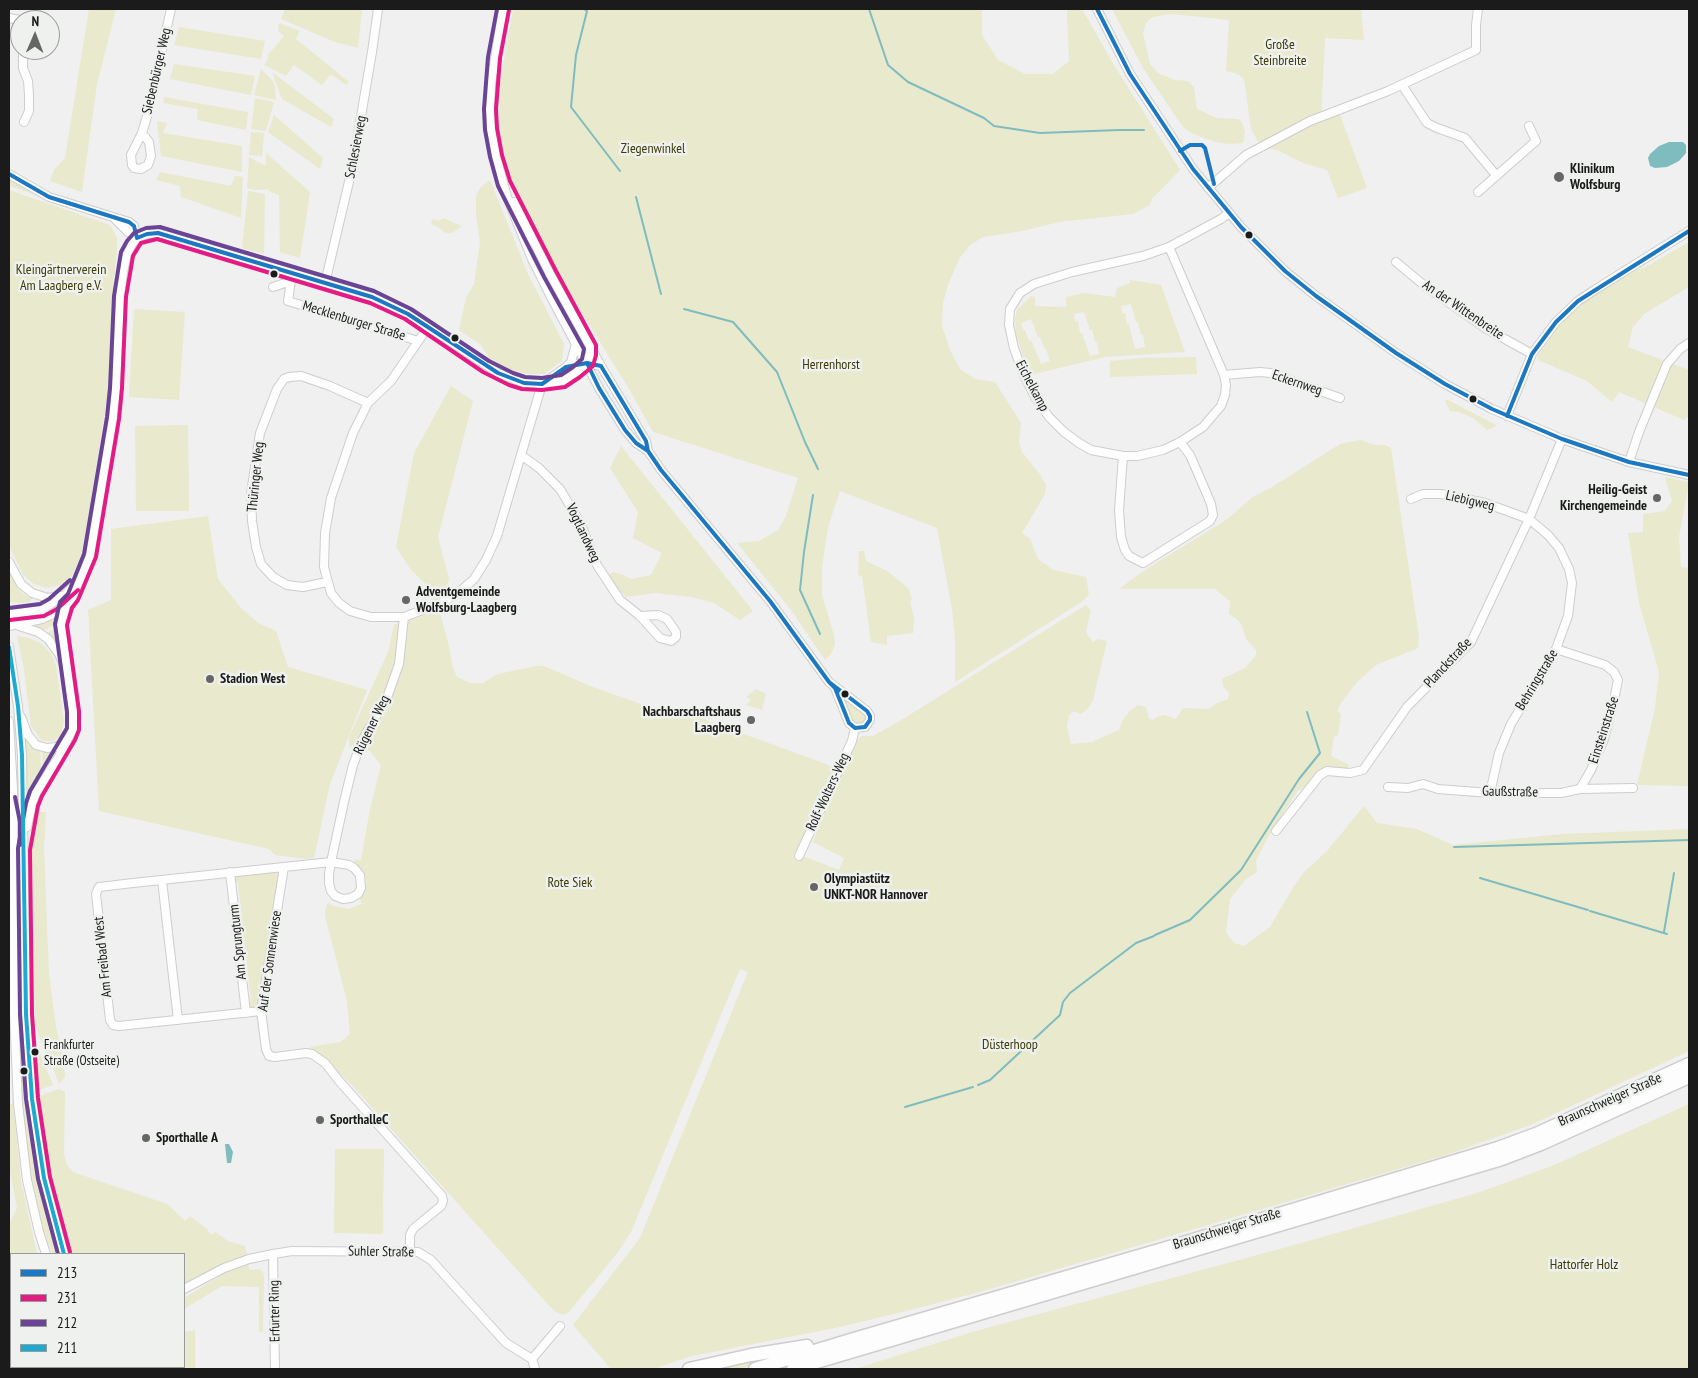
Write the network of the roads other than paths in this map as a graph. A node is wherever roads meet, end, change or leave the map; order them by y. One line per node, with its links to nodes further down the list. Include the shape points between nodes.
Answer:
1 (170, 9): 10 (street, Siebenbürger Weg)
2 (378, 9): 22 (street, Schlesierweg, via 352,169)
3 (503, 9): 13 (street, via 494,57 490,108 496,156)
4 (1097, 9): 14 (street, via 1130,74 1180,152)
5 (1478, 9): 7 (street, via 1476,50)
6 (23, 60): 8 (street, via 29,95)
7 (1402, 85): 12 (street, via 1427,123 1465,138); 14 (street, via 1310,121 1256,149)
8 (24, 122)
9 (1529, 126): 12 (street, via 1536,141)
10 (142, 133)
11 (9, 174): 18 (street, via 49,197 113,218)
12 (1496, 175): 15 (street)
13 (504, 183): 27 (street, via 532,259); 28 (street)
14 (1208, 188): 16 (street)
15 (1478, 192)
16 (1229, 213): 19 (street, Eichelkamp); 37 (street, via 1285,271 1316,296 1412,363)
17 (1689, 231): 29 (street, via 1578,301 1556,322)
18 (138, 238): 21 (street, Mecklenburger Straße, via 158,234); 48 (street, via 127,254 123,272 110,434 90,556)
19 (1169, 247): 33 (street, Eichelkamp); 42 (street, Eichelkamp, via 1040,282 1020,293 1010,309 1009,325 1016,357 1035,397 1049,416 1078,443 1091,450)
20 (1396, 262): 29 (street, An der Wittenbreite, via 1485,328)
21 (291, 277): 22 (street, Mecklenburger Straße); 23 (street); 25 (street, Mecklenburger Straße, via 288,301)
22 (325, 283): 24 (street, Mecklenburger Straße, via 389,304)
23 (273, 287)
24 (428, 327): 25 (street); 34 (street, Mecklenburger Straße, via 498,373 524,383)
25 (418, 341): 36 (street, via 391,382)
26 (1689, 343): 43 (street, via 1667,364)
27 (576, 344): 30 (street); 32 (street, via 571,362)
28 (590, 347): 30 (street); 31 (street)
29 (1532, 354): 37 (street)
30 (586, 362): 31 (street); 32 (street); 34 (street, Mecklenburger Straße, via 562,381); 40 (street, via 625,430)
31 (601, 366): 40 (street, via 646,441)
32 (566, 367): 34 (street)
33 (1224, 375): 35 (street, Eckernweg, via 1270,373); 39 (street, Eichelkamp, via 1226,385 1221,406 1203,427)
34 (542, 384): 41 (street)
35 (1340, 398)
36 (368, 403): 49 (street, via 343,460 327,517 324,550); 49 (street, Thüringer Weg, via 301,376 289,377 277,389 260,433 251,493 252,521 261,564 273,577 287,585 303,587)
37 (1507, 416): 38 (street)
38 (1562, 439): 43 (street); 46 (street, Planckstraße)
39 (1180, 442): 42 (street, Eichelkamp, via 1150,454); 42 (street, via 1203,485 1212,515 1210,521 1143,562 1129,556 1121,537 1119,510)
40 (648, 451): 63 (street, via 770,601)
41 (521, 455): 55 (street, Vogtlandweg, via 540,468 560,489 581,524 597,565 620,600); 56 (street, via 494,545 474,579 442,603)
42 (1123, 456)
43 (1629, 462): 44 (street)
44 (1689, 475)
45 (1410, 500): 46 (street, Liebigweg, via 1423,494 1441,494 1485,503)
46 (1529, 519): 61 (street, Behringstraße, via 1559,548 1572,583 1568,616); 74 (street, Planckstraße, via 1471,642 1406,707 1363,770 1350,773 1327,771 1320,775)
47 (9, 562): 50 (street, via 21,584 32,593 48,598)
48 (81, 578): 50 (street); 51 (street)
49 (327, 582): 56 (street, via 331,594 350,612 372,617)
50 (66, 594): 52 (street)
51 (66, 605): 54 (street); 58 (street)
52 (42, 610): 53 (street); 54 (street)
53 (9, 614)
54 (51, 616): 58 (street); 59 (street)
55 (640, 616): 55 (street, Vogtlandweg, via 660,638 671,641 676,637 667,618 658,614)
56 (404, 617): 77 (street, Rügener Weg, via 399,664 388,695 353,765)
57 (13, 625): 59 (street)
58 (61, 625): 62 (street)
59 (26, 626): 62 (street, via 53,644)
60 (9, 647): 64 (street)
61 (1556, 649): 70 (street, Einsteinstraße, via 1606,665 1618,680 1604,739); 71 (street, Behringstraße, via 1511,724 1499,753)
62 (66, 670): 67 (street, via 73,718)
63 (835, 688): 66 (street); 66 (street, via 870,716 865,727)
64 (18, 706): 67 (street, via 28,735 36,745 56,747); 75 (street)
65 (9, 721): 73 (street)
66 (855, 728): 76 (street, Rolf-Wolters-Weg)
67 (70, 737): 75 (street, via 36,794)
68 (1388, 787): 71 (street, Gaußstraße, via 1408,788 1423,784 1438,789)
69 (1633, 788): 70 (street, Gaußstraße)
70 (1580, 789): 71 (street, Gaußstraße, via 1561,793)
71 (1490, 793)
72 (9, 798): 73 (street)
73 (14, 823): 87 (street, via 14,1023 18,1104 27,1180)
74 (1276, 831)
75 (24, 848): 88 (street, via 26,1014 32,1100 44,1178)
76 (799, 856)
77 (331, 862): 77 (street, Rügener Weg, via 329,883 335,896 343,899 358,894 360,875 349,865); 78 (street, Am Freibad West)
78 (284, 867): 79 (street, Am Freibad West); 81 (street, Auf der Sonnenwiese)
79 (230, 872): 80 (street, Am Freibad West); 82 (street, Am Sprungturm)
80 (162, 880): 83 (street); 83 (street, Am Freibad West, via 100,887 96,894 110,1020 120,1026)
81 (261, 1011): 82 (street, Am Freibad West); 86 (street, Auf der Sonnenwiese, via 269,1056 306,1053 325,1063 442,1196 441,1206 413,1229)
82 (246, 1013): 83 (street, Am Freibad West)
83 (178, 1020)
84 (1689, 1064): 92 (highway, Braunschweiger Straße, via 1498,1148)
85 (1689, 1077): 101 (highway, Braunschweiger Straße, via 1502,1159)
86 (410, 1251): 89 (street, Suhler Straße); 93 (street, Suhler Straße, via 431,1260 506,1343)
87 (46, 1253)
88 (64, 1253)
89 (273, 1254): 90 (street, Suhler Straße, via 230,1265); 97 (street, Erfurter Ring)
90 (185, 1289)
91 (560, 1326): 93 (street)
92 (854, 1338): 99 (highway); 100 (highway, Braunschweiger Straße)
93 (532, 1359): 98 (street)
94 (62, 1368): 95 (street); 96 (street)
95 (56, 1369)
96 (85, 1369)
97 (275, 1369)
98 (535, 1369)
99 (690, 1369)
100 (755, 1369)
101 (793, 1369)

